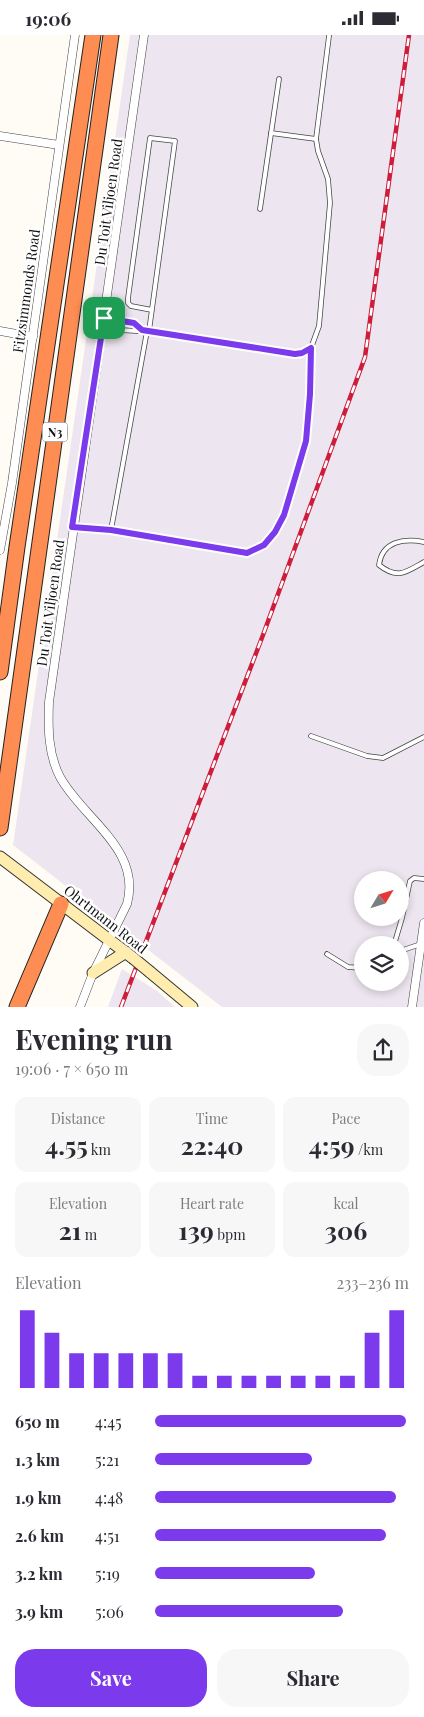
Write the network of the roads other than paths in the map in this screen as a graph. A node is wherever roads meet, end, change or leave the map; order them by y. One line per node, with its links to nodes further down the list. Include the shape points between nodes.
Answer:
1 (75, 35): 10 (street, Fitzsimmonds Road)
2 (93, 35): 24 (highway, N3)
3 (111, 35): 27 (highway, N3)
4 (144, 35): 13 (street, Du Toit Viljoen Road)
5 (329, 36): 9 (lane)
6 (279, 79): 7 (lane)
7 (271, 133): 9 (lane); 11 (lane)
8 (0, 136): 10 (street)
9 (316, 139): 18 (lane, via 328,179 330,203 319,326)
10 (59, 145): 17 (street, Fitzsimmonds Road)
11 (260, 209)
12 (152, 310): 12 (lane, via 176,141 150,138 128,303); 15 (lane)
13 (104, 318): 14 (street, Du Toit Viljoen Road); 15 (lane, via 134,323)
14 (102, 329): 15 (lane); 19 (street, Du Toit Viljoen Road)
15 (146, 330): 18 (lane, via 295,354); 20 (lane)
16 (0, 331): 17 (street)
17 (33, 337): 22 (street, Fitzsimmonds Road)
18 (311, 348): 20 (lane, via 306,441 284,515 264,545 247,553)
19 (72, 527): 20 (lane); 33 (street, Du Toit Viljoen Road, via 48,731 52,759 59,776 124,859 131,892)
20 (111, 530)
21 (424, 542): 23 (lane, via 398,541 383,551 379,565 398,575)
22 (0, 550)
23 (424, 562)
24 (0, 672)
25 (311, 736): 26 (lane, via 383,758)
26 (424, 737)
27 (0, 828)
28 (0, 857): 30 (main road, Ohrtmann Road)
29 (424, 879): 32 (lane, via 410,881)
30 (62, 904): 33 (main road, Ohrtmann Road); 40 (highway)
31 (424, 923): 34 (street)
32 (397, 936)
33 (110, 940): 37 (main road, Ohrtmann Road); 39 (street, Du Toit Viljoen Road)
34 (421, 944): 35 (lane); 43 (street)
35 (409, 948)
36 (327, 954): 38 (lane)
37 (129, 955): 39 (main road); 42 (main road, Ohrtmann Road, bridge)
38 (354, 967)
39 (93, 973): 41 (street, Du Toit Viljoen Road)
40 (17, 1007)
41 (80, 1007)
42 (192, 1007)
43 (412, 1007)

